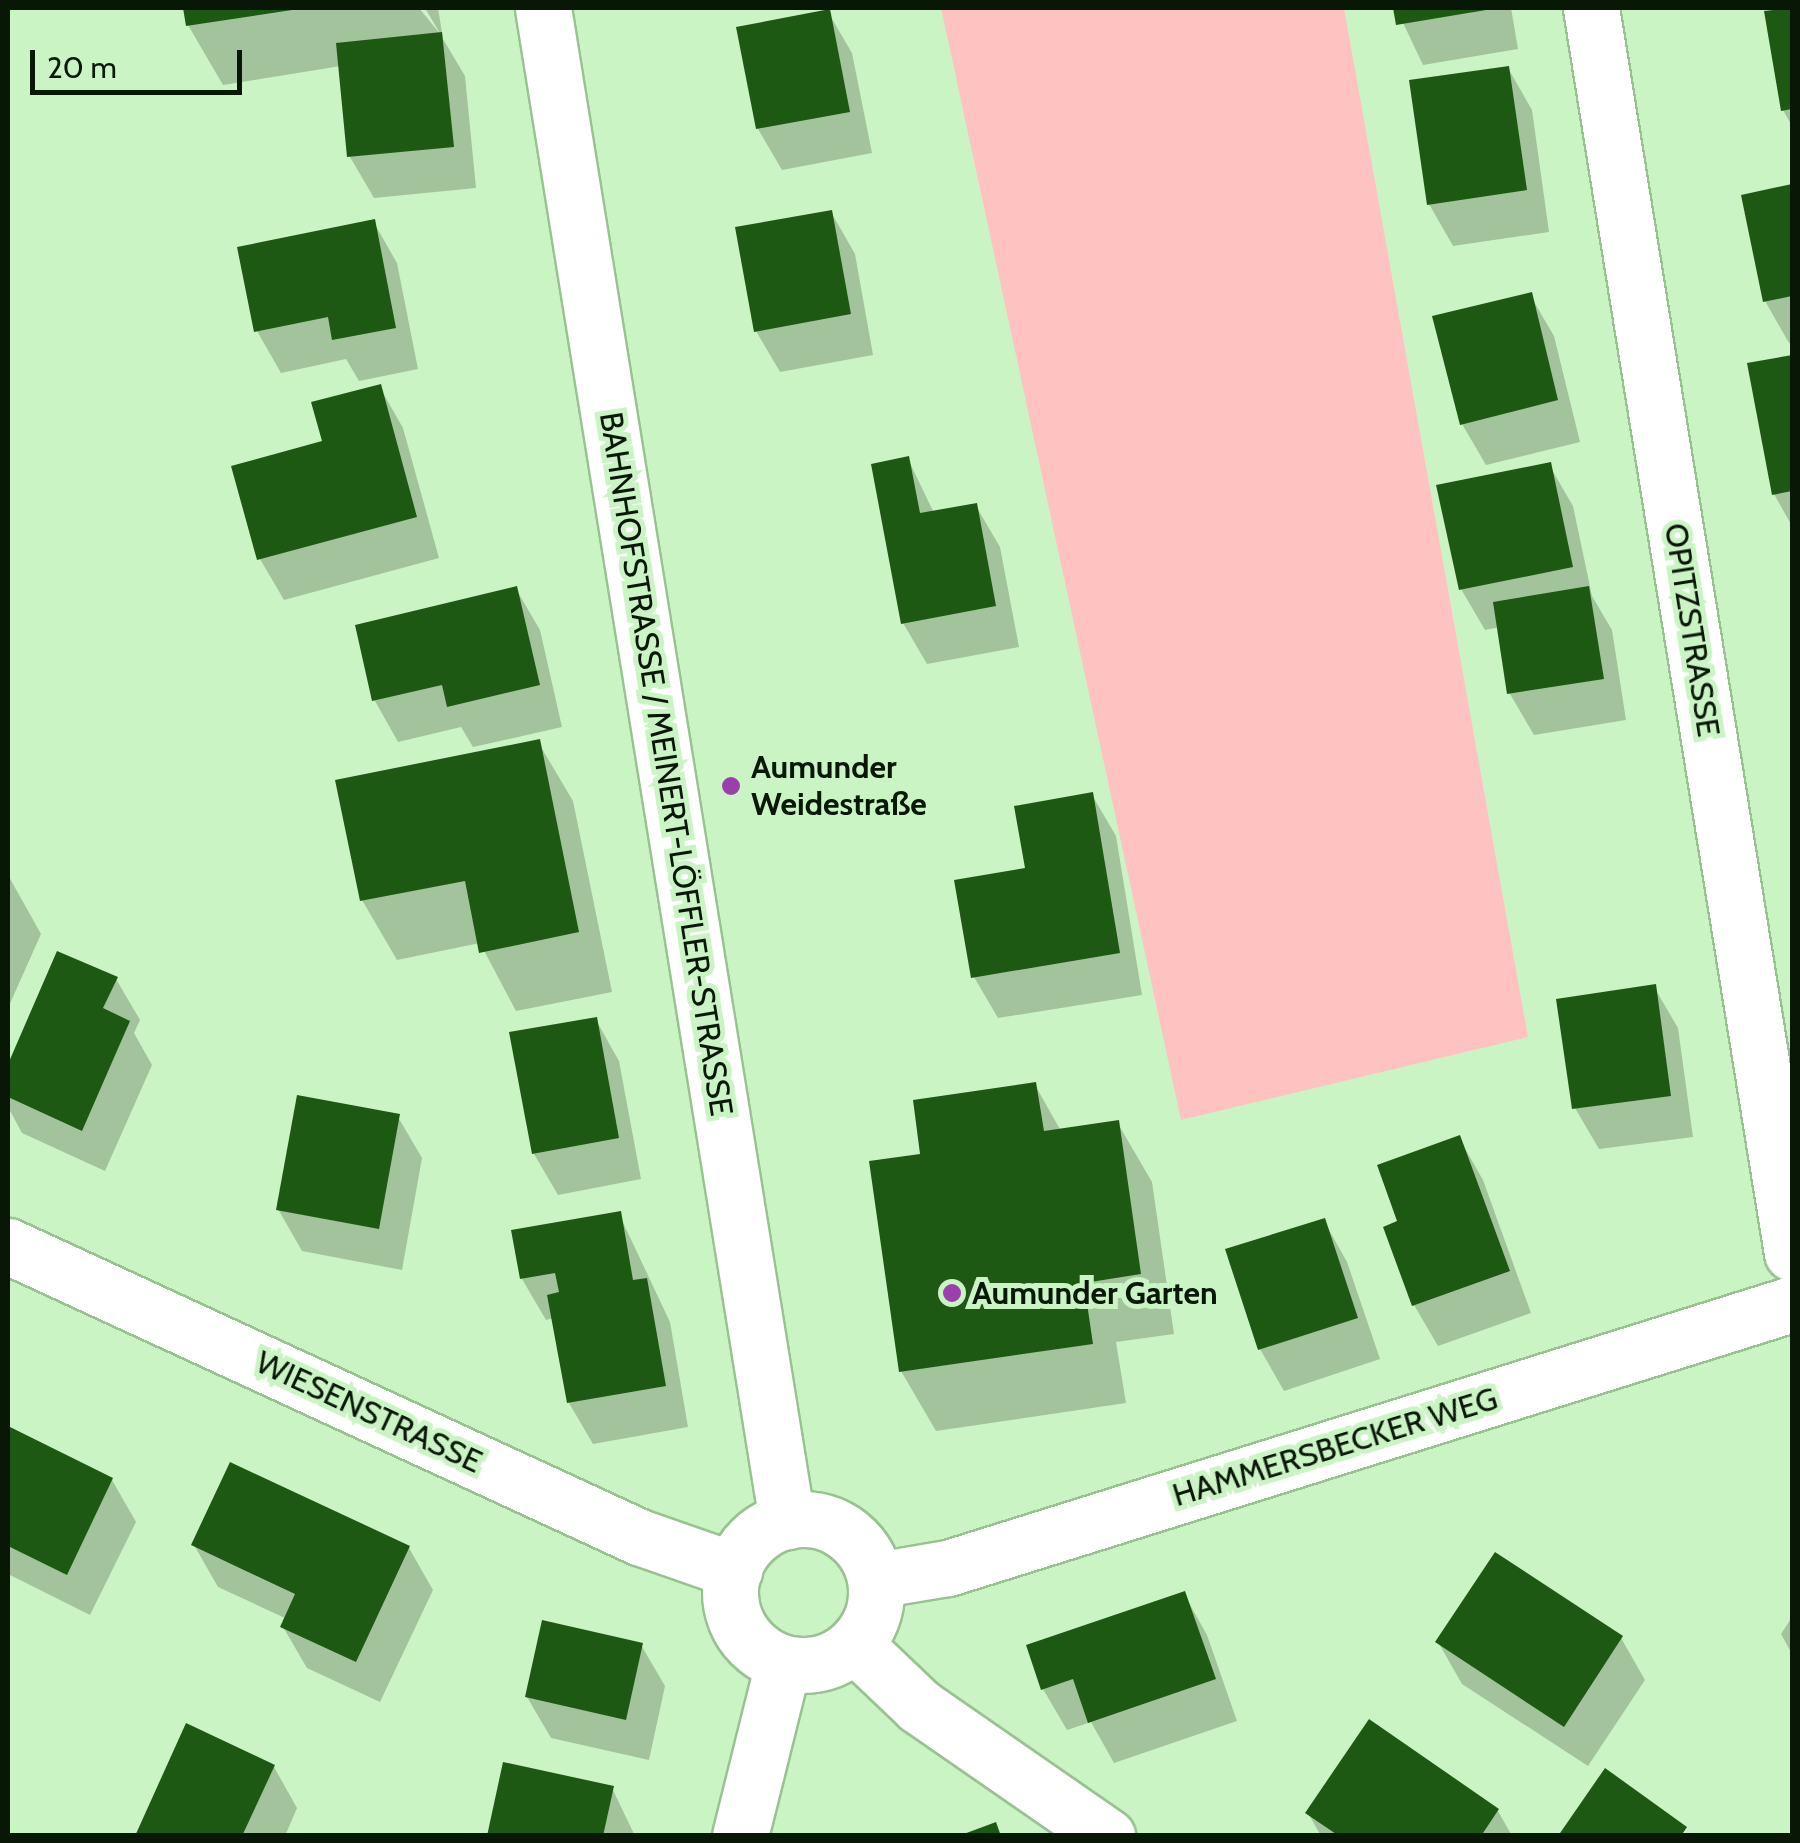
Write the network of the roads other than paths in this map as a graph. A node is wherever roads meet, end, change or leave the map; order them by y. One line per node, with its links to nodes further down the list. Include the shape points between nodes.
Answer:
1 (542, 8): 6 (street, BAHNHOFSTRASSE / MEINERT-LÖFFLER-STRASSE)
2 (1590, 8): 4 (street, OPITZSTRASSE)
3 (8, 1246): 7 (street, WIESENSTRASSE, via 639,1537)
4 (1792, 1253)
5 (1792, 1304): 8 (street, HAMMERSBECKER WEG, via 948,1568)
6 (788, 1520): 7 (street, via 764,1530); 8 (street, via 817,1520 844,1532 865,1552)
7 (734, 1570): 10 (street, via 730,1593 745,1637)
8 (876, 1580): 9 (street, via 873,1615)
9 (855, 1645): 10 (street, via 809,1666); 12 (street, via 919,1706)
10 (783, 1663): 11 (street)
11 (740, 1836)
12 (1107, 1836)

